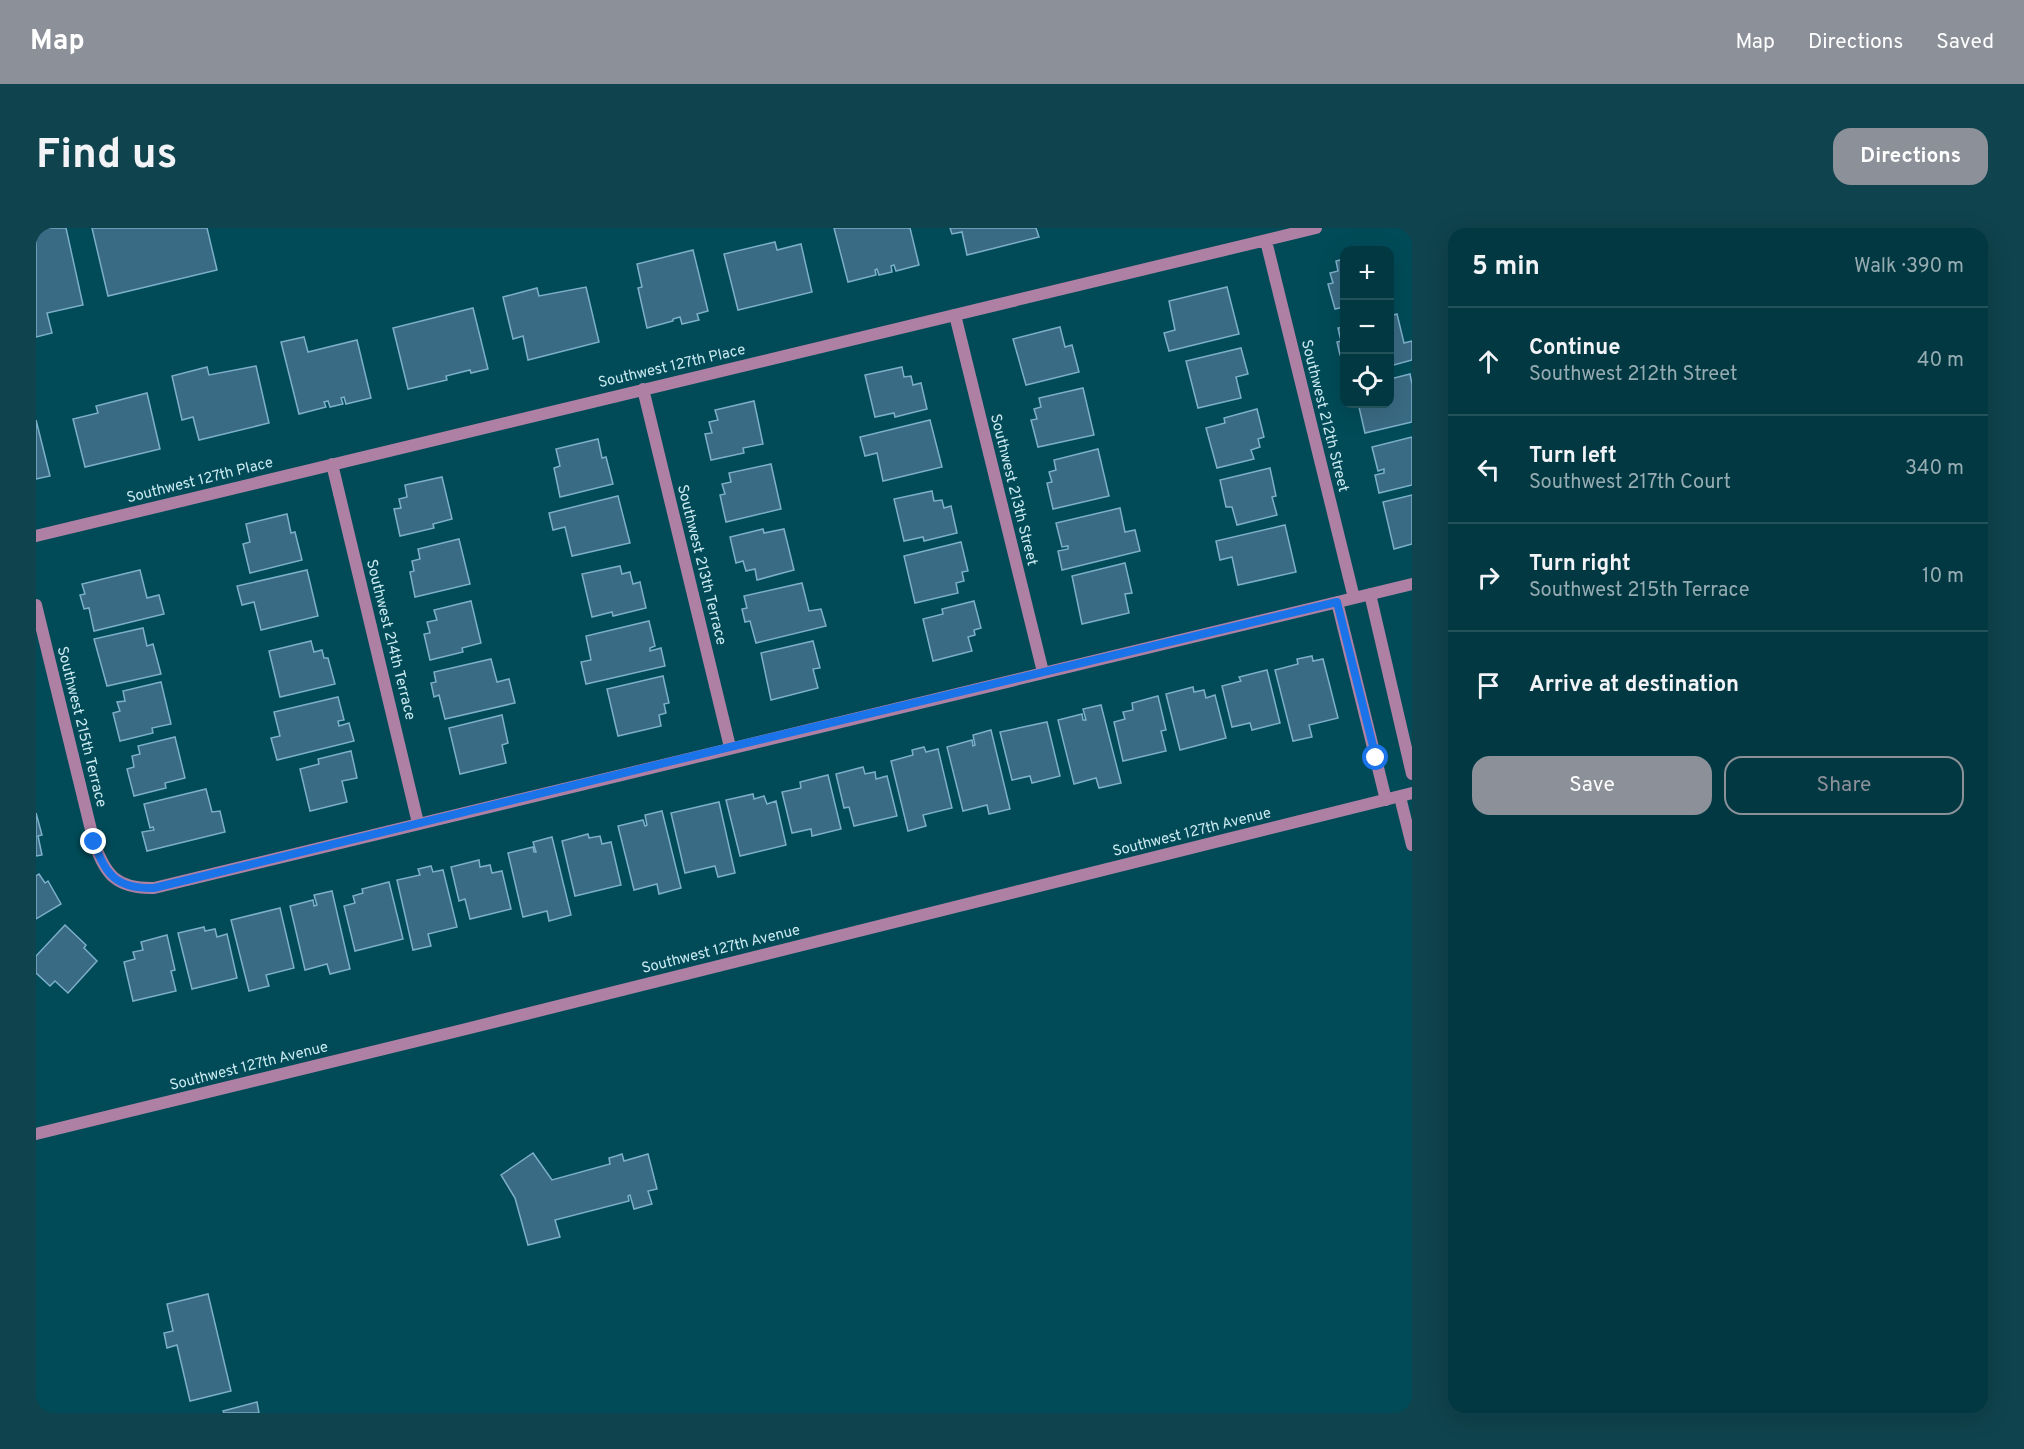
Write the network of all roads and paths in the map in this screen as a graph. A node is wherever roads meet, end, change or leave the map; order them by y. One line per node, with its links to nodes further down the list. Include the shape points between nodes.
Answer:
1 (1316, 228): 2 (street, Southwest 127th Place)
2 (1266, 240): 3 (street, Southwest 127th Place); 9 (street, Southwest 212th Street)
3 (955, 315): 4 (street, Southwest 127th Place); 12 (street, Southwest 213th Street)
4 (643, 389): 5 (street, Southwest 127th Place); 13 (street, Southwest 213th Terrace)
5 (332, 464): 6 (street, Southwest 127th Place); 17 (street, Southwest 214th Terrace)
6 (36, 536)
7 (1412, 584): 8 (street)
8 (1370, 594): 9 (street); 14 (street)
9 (1354, 598): 10 (street)
10 (1337, 602): 12 (street); 16 (street)
11 (36, 605): 17 (street, Southwest 215th Terrace, via 94,842 101,862 121,884 137,889 154,888)
12 (1042, 672): 13 (street)
13 (730, 747): 17 (street)
14 (1412, 774)
15 (1406, 795): 16 (street, Southwest 127th Avenue); 18 (street)
16 (1386, 800): 19 (street, Southwest 127th Avenue)
17 (418, 823)
18 (1412, 845)
19 (36, 1134)

